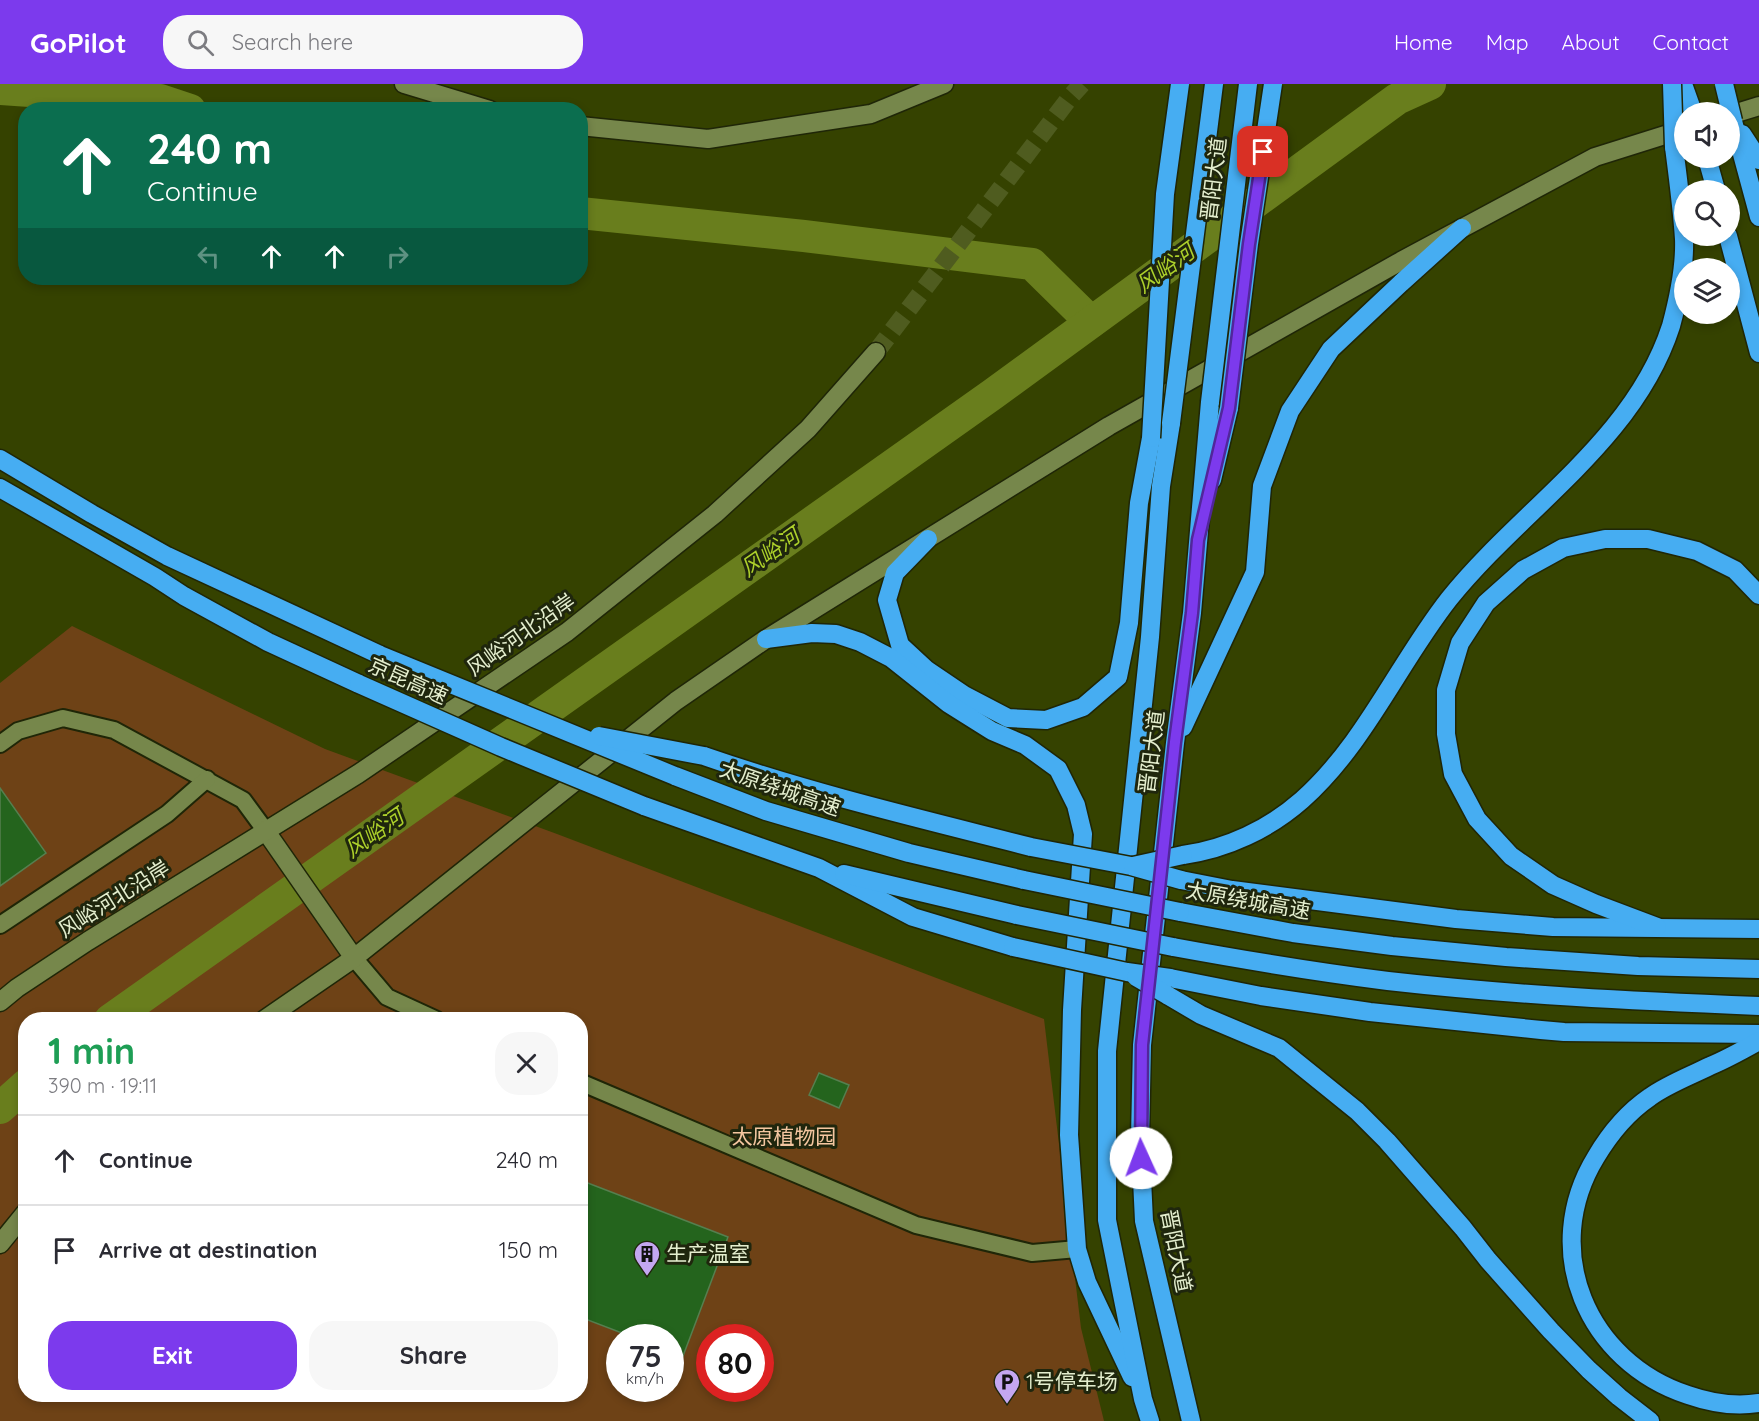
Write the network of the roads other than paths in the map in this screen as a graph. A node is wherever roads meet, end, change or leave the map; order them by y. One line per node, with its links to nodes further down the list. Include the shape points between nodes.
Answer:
1 (404, 84): 10 (street)
2 (944, 84): 15 (street, via 871,114 708,139)
3 (1180, 84): 25 (highway, bridge, via 1165,194)
4 (1214, 84): 27 (highway, 晋阳大道, bridge)
5 (1248, 84): 30 (highway, 晋阳大道, bridge, via 1210,402)
6 (1273, 84): 30 (highway, bridge, via 1229,408)
7 (1672, 84): 38 (highway, bridge, via 1684,241 1680,284 1670,326 1634,402 1451,597 1423,633 1350,747 1302,800 1238,841 1201,853)
8 (1683, 84): 11 (highway)
9 (1724, 84): 12 (highway, bridge)
10 (464, 102)
11 (1689, 102)
12 (1728, 102)
13 (1759, 106): 14 (street)
14 (1740, 114)
15 (588, 127)
16 (1674, 132): 21 (street, via 1595,157)
17 (1740, 132): 19 (highway)
18 (1740, 150): 20 (highway)
19 (1759, 160)
20 (1759, 217)
21 (1462, 228): 29 (street, via 1109,426); 34 (highway, via 1331,349 1290,411 1262,486 1255,572)
22 (1731, 246): 24 (highway)
23 (876, 352): 37 (street, 风峪河北沿岸, via 808,429 715,514 567,632 358,774)
24 (1759, 353)
25 (1151, 438): 27 (highway); 29 (highway, via 1139,502 1129,623 1118,677 1083,706 1046,720 1008,718 927,670 900,645 887,600 896,573)
26 (0, 459): 33 (highway, 京昆高速, bridge, via 167,556 380,655)
27 (1161, 486): 56 (highway, 晋阳大道, via 1150,637 1107,1051 1107,1220)
28 (0, 488): 39 (highway, 京昆高速, bridge, via 268,642 501,747 644,806)
29 (928, 539): 32 (street)
30 (1198, 540): 34 (highway, 晋阳大道)
31 (1759, 595): 41 (highway, via 1735,570 1697,551 1648,539 1605,539 1563,548 1523,570 1486,603 1460,643 1446,690 1446,734 1453,774 1477,819 1511,856 1553,885)
32 (766, 639): 43 (street, via 676,701); 55 (highway, via 812,633 837,634 860,642 891,658 949,704 992,731 1025,745 1058,769 1076,805 1083,834 1069,1124)
33 (565, 730): 38 (highway, bridge, via 704,756 882,810 1031,847); 44 (highway, 太原绕城高速, bridge, via 766,812 909,853 1179,912 1392,946 1638,966)
34 (1175, 742): 59 (highway, 晋阳大道, via 1142,1045 1140,1137 1144,1221)
35 (0, 744): 36 (street, via 18,731 63,718 114,730)
36 (207, 779): 37 (street, via 243,800); 40 (street, via 167,814)
37 (265, 830): 43 (street); 46 (street, 风峪河北沿岸, via 88,941)
38 (1131, 866): 41 (highway, bridge, via 1232,890 1456,919 1553,927)
39 (819, 868): 45 (highway, bridge, via 913,917); 47 (highway, bridge, via 1017,915 1288,968 1503,992)
40 (0, 925)
41 (1657, 927): 42 (highway)
42 (1759, 929)
43 (350, 952): 48 (street); 49 (street, via 387,997)
44 (1759, 969)
45 (1168, 986): 50 (highway, via 1564,1032); 60 (highway, via 1201,1015 1279,1048 1357,1111 1551,1331 1589,1370)
46 (0, 1002)
47 (1759, 1006)
48 (274, 1012)
49 (420, 1012)
50 (1759, 1034)
51 (1759, 1041): 57 (highway, via 1649,1097 1623,1121 1595,1158 1581,1188 1572,1221 1571,1255 1580,1292 1594,1323 1613,1349 1639,1371 1672,1390 1707,1401)
52 (588, 1085): 55 (street, via 916,1225 1032,1253)
53 (18, 1222): 54 (street)
54 (0, 1244)
55 (1077, 1248): 56 (highway, via 1087,1282)
56 (1143, 1398): 58 (highway, 晋阳大道)
57 (1759, 1403)
58 (1150, 1421)
59 (1191, 1421)
60 (1650, 1421)

